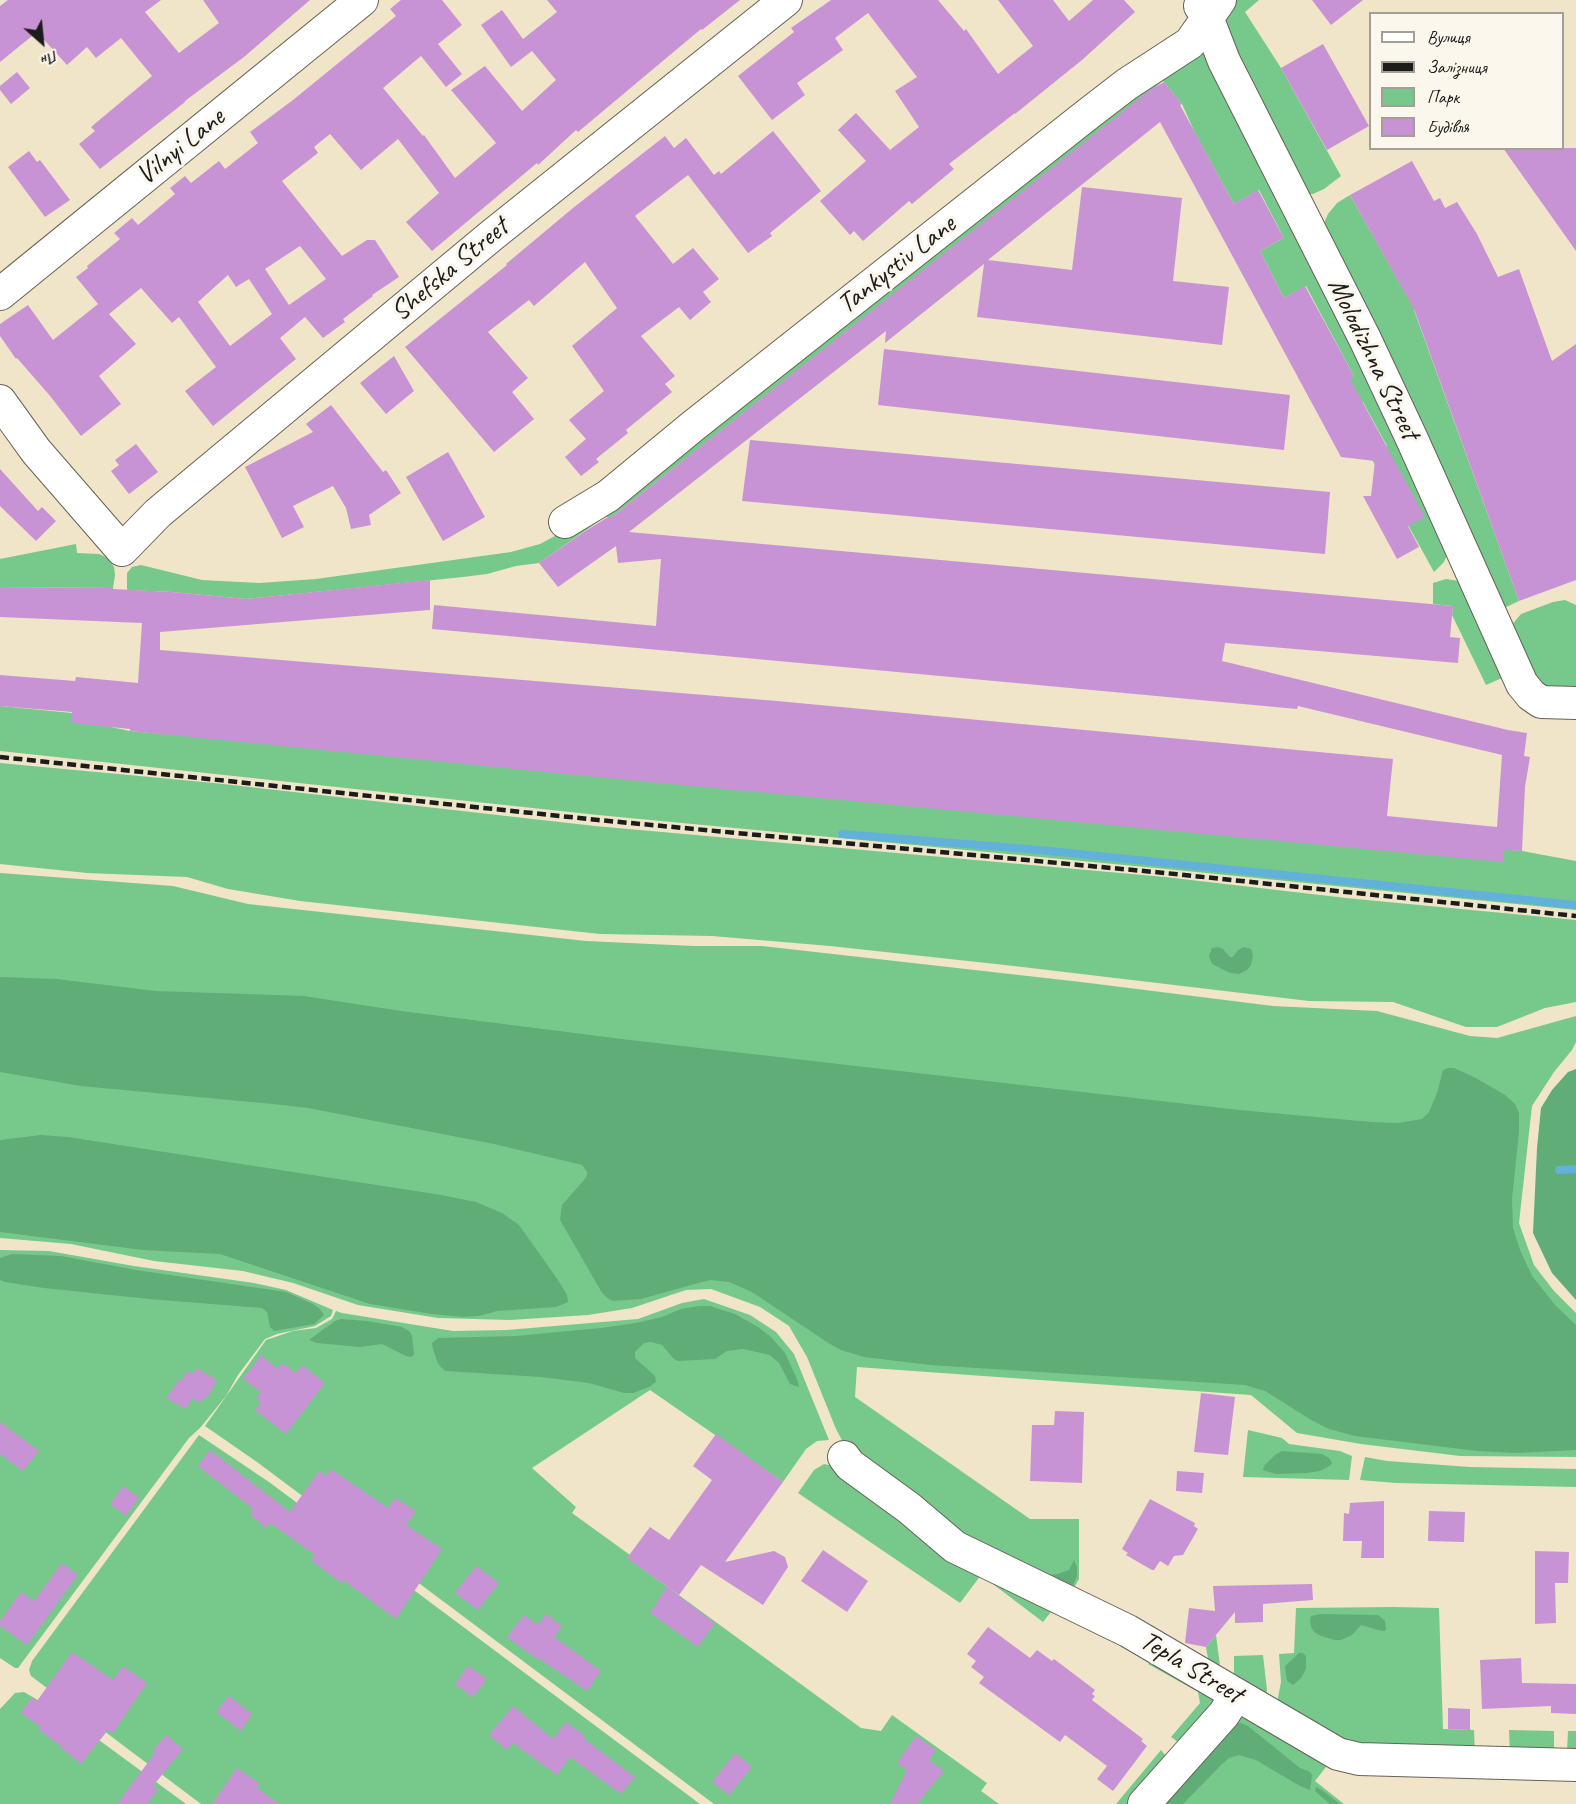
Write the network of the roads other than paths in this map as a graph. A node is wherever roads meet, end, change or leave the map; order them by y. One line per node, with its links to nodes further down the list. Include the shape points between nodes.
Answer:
1 (362, 0): 4 (street, Vilnyi Lane)
2 (786, 0): 5 (street, Shefska Street, via 491,236 158,513 122,550 36,451)
3 (1208, 6): 6 (street, Tankystiv Lane, via 1190,43 1088,114 608,495); 7 (street, Molodizhna Street, via 1224,61 1365,339 1522,684 1541,702)
4 (0, 294)
5 (0, 401)
6 (566, 522)
7 (1567, 703)
8 (844, 1457): 9 (street, Tepla Street, via 955,1547 1128,1631)
9 (1236, 1695): 10 (street, Tepla Street, via 1338,1754 1359,1759); 11 (street, via 1224,1714)
10 (1576, 1765)
11 (1144, 1804)

